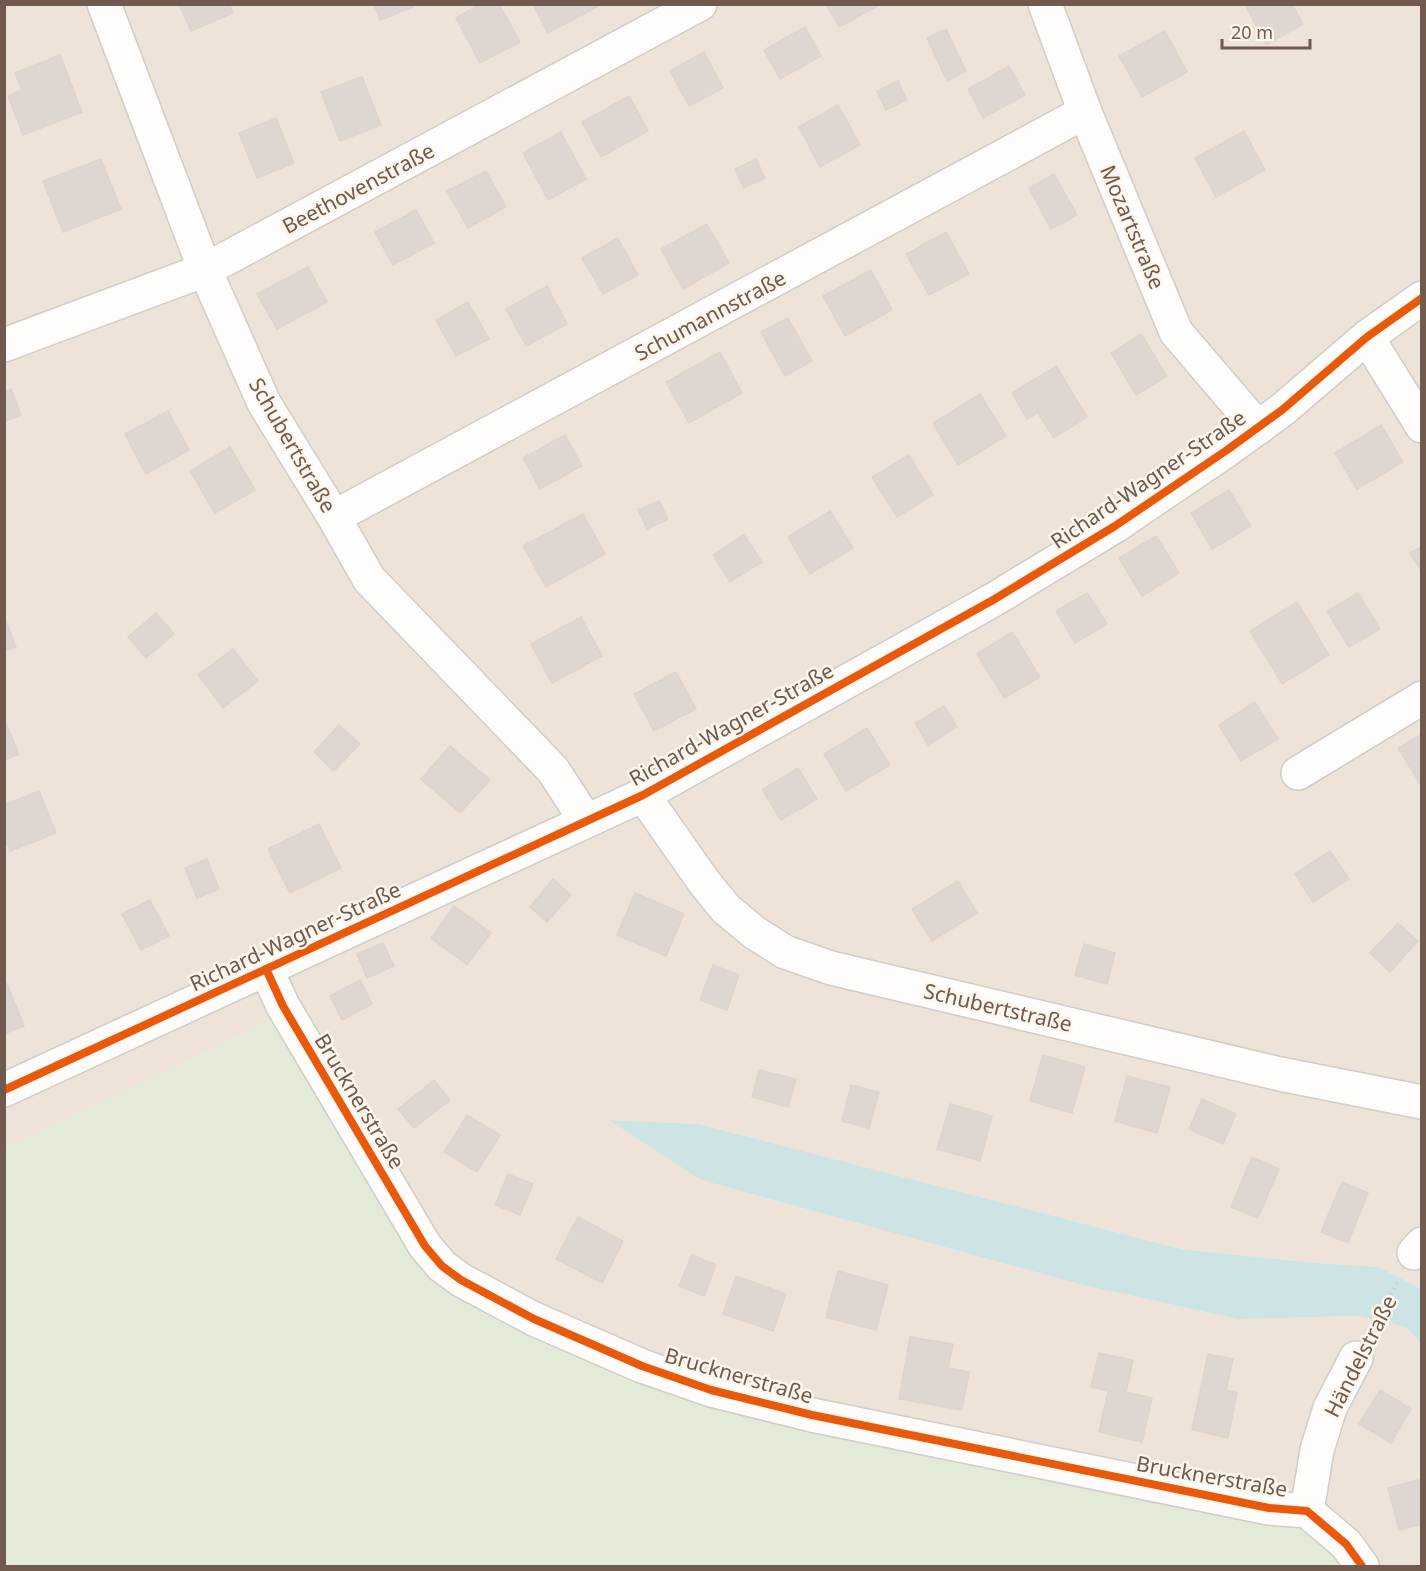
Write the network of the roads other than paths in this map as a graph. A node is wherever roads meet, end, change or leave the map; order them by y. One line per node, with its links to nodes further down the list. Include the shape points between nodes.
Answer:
1 (104, 4): 5 (street, Schubertstraße)
2 (700, 4): 5 (street, Beethovenstraße)
3 (1045, 4): 4 (street, Mozartstraße)
4 (1085, 112): 10 (street, Mozartstraße, via 1176,332); 11 (street, Schumannstraße)
5 (205, 270): 8 (street, Beethovenstraße); 11 (street, Schubertstraße, via 264,403)
6 (1422, 298): 7 (street, Richard-Wagner-Straße)
7 (1367, 337): 9 (street); 10 (street, Richard-Wagner-Straße)
8 (4, 345)
9 (1422, 426)
10 (1258, 428): 14 (street, Richard-Wagner-Straße, via 1115,526 993,600)
11 (334, 517): 15 (street, Schubertstraße, via 369,579 553,770)
12 (1422, 698): 13 (street)
13 (1298, 773)
14 (643, 795): 15 (street, Richard-Wagner-Straße); 18 (street, Schubertstraße, via 726,909 785,952 831,968 1234,1063)
15 (586, 821): 16 (street, Richard-Wagner-Straße)
16 (266, 969): 17 (street, Richard-Wagner-Straße); 20 (street, Brucknerstraße, via 283,1006 425,1246 461,1280 534,1319 642,1366 711,1390 812,1415 1269,1508)
17 (4, 1090)
18 (1422, 1102)
19 (1356, 1358): 20 (street, Händelstraße, via 1330,1408 1317,1450)
20 (1308, 1510): 21 (street, Brucknerstraße, via 1346,1544)
21 (1362, 1566)

